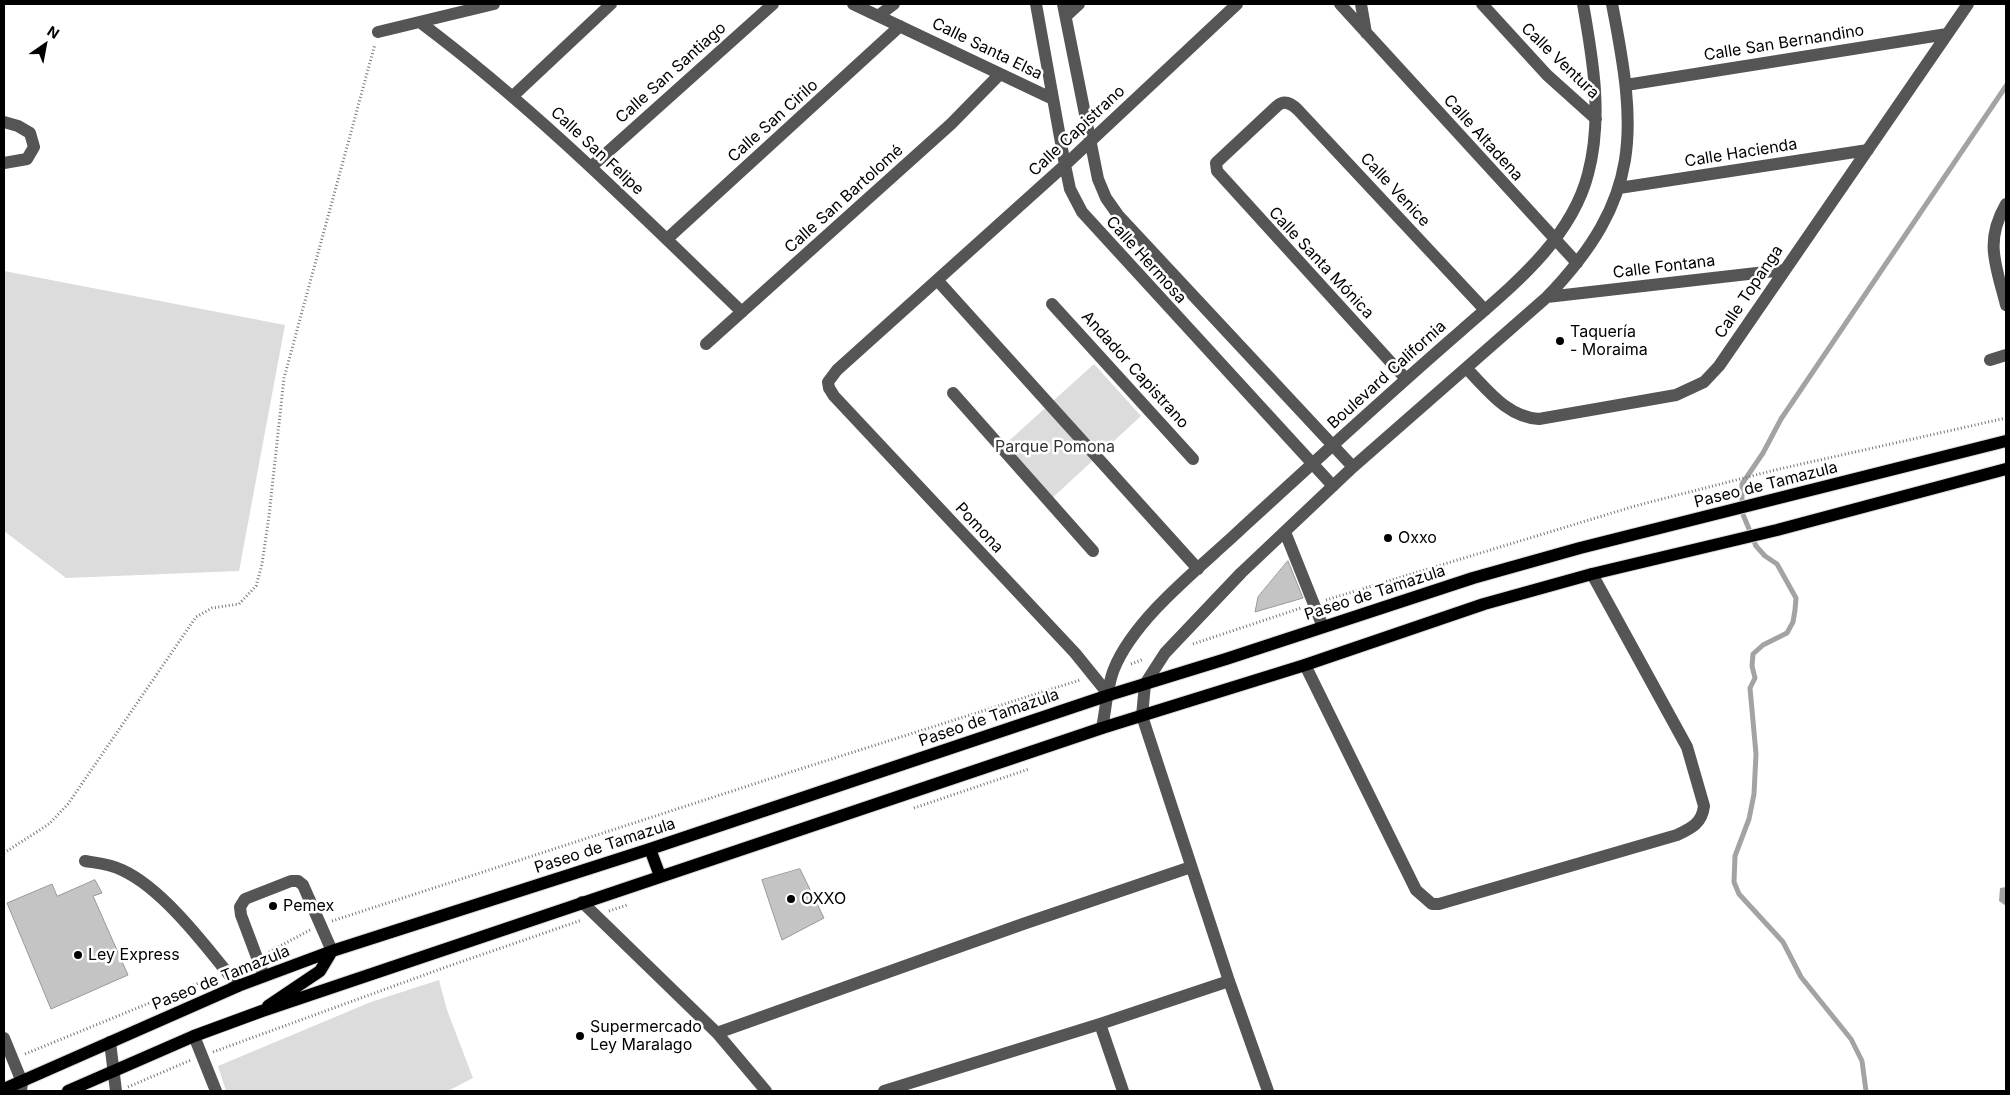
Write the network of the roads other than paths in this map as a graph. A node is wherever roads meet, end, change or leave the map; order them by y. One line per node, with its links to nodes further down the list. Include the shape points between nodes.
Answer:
1 (494, 4): 17 (street)
2 (611, 4): 24 (street)
3 (773, 4): 32 (street, Calle San Santiago)
4 (853, 4): 16 (street, Calle Santa Elsa)
5 (894, 4): 16 (street)
6 (1036, 4): 25 (street, Calle Hermosa)
7 (1079, 4): 15 (street)
8 (1237, 4): 28 (street, Calle Capistrano)
9 (1340, 4): 20 (street, Calle Altadena)
10 (1361, 4): 20 (street)
11 (1482, 4): 26 (street, Calle Ventura, via 1546,76)
12 (1583, 4): 26 (street, Boulevard California, via 1593,59)
13 (1612, 4): 23 (street)
14 (1968, 4): 21 (street, Calle Topanga)
15 (1064, 10): 28 (street, Calle Hermosa)
16 (878, 16): 18 (street, Calle Santa Elsa)
17 (421, 22): 19 (street); 24 (street, Calle San Felipe)
18 (900, 26): 22 (street, Calle Santa Elsa); 36 (street, Calle San Cirilo)
19 (378, 32)
20 (1366, 34): 37 (street, Calle Altadena)
21 (1947, 34): 23 (street, Calle San Bernandino); 29 (street, Calle Topanga)
22 (1000, 74): 25 (street, Calle Santa Elsa); 45 (street, Calle San Bartolomé, via 951,124)
23 (1626, 85): 34 (street, via 1628,147)
24 (513, 96): 32 (street, Calle San Felipe)
25 (1053, 99): 31 (street, Calle Hermosa)
26 (1596, 119): 37 (street, Boulevard California, via 1588,175 1580,199)
27 (4, 122): 30 (street, via 30,133 34,146 27,159)
28 (1092, 140): 31 (street, Calle Capistrano); 54 (street, Calle Hermosa, via 1098,179 1118,215)
29 (1868, 150): 34 (street, Calle Hacienda); 39 (street, Calle Topanga)
30 (4, 163)
31 (1065, 165): 40 (street, Calle Capistrano); 56 (street, Calle Hermosa, via 1070,189 1082,212 1100,235)
32 (591, 167): 36 (street, Calle San Felipe)
33 (1216, 167): 44 (street, Calle Venice, via 1219,160 1277,106 1286,103 1298,110); 50 (street, Calle Santa Mónica, via 1219,176)
34 (1619, 188): 38 (street, via 1594,240)
35 (2006, 204): 43 (street, via 1996,224 1992,248)
36 (667, 239): 45 (street, Calle San Felipe)
37 (1555, 240): 38 (street, Calle Altadena); 44 (street, Boulevard California)
38 (1577, 263): 41 (street)
39 (1784, 270): 41 (street, Calle Fontana); 49 (street, Calle Topanga, via 1719,366 1704,382 1676,395 1539,419 1525,418 1508,408)
40 (938, 281): 51 (street, Calle Capistrano, via 837,370); 62 (street)
41 (1548, 297): 49 (street)
42 (1052, 304): 55 (street, Andador Capistrano)
43 (2006, 305)
44 (1484, 310): 50 (street, Boulevard California)
45 (742, 312): 46 (street, Calle San Bartolomé)
46 (706, 344)
47 (2006, 356): 48 (street)
48 (1990, 360)
49 (1467, 369): 57 (street)
50 (1406, 379): 54 (street, Boulevard California)
51 (828, 382): 67 (street, Pomona, via 834,396 1074,653)
52 (953, 393): 61 (street)
53 (2006, 441): 64 (main road, Paseo de Tamazula, via 1473,578)
54 (1331, 446): 56 (street, Boulevard California); 57 (street, Calle Hermosa)
55 (1193, 459)
56 (1312, 465): 59 (street, Calle Hermosa); 62 (street, Boulevard California)
57 (1353, 468): 59 (street)
58 (2006, 469): 63 (main road, via 1776,530)
59 (1333, 486): 60 (street)
60 (1285, 532): 64 (street); 66 (street, via 1165,653)
61 (1093, 551)
62 (1198, 569): 67 (street, Boulevard California, via 1132,639 1113,669)
63 (1592, 574): 65 (main road, via 1484,604); 65 (street, via 1687,747 1704,806 1703,815 1694,827 1677,835 1432,904 1416,890)
64 (1323, 627): 66 (main road, Paseo de Tamazula)
65 (1305, 665): 68 (main road)
66 (1145, 684): 67 (main road, Paseo de Tamazula); 68 (street)
67 (1108, 695): 69 (street, Boulevard California); 70 (main road, Paseo de Tamazula)
68 (1142, 716): 69 (main road); 72 (street)
69 (1102, 728): 73 (main road)
70 (650, 849): 73 (main road); 75 (main road, Paseo de Tamazula)
71 (85, 861): 78 (street, via 121,869 148,886)
72 (1192, 867): 77 (street); 81 (street)
73 (660, 876): 74 (main road)
74 (582, 902): 79 (main road); 81 (street)
75 (332, 952): 76 (main road, Paseo de Tamazula); 76 (street, via 304,885 298,880 291,881 245,899 240,907); 79 (main road, via 320,971)
76 (264, 976): 78 (main road, Paseo de Tamazula)
77 (1229, 981): 80 (street); 94 (street)
78 (238, 986): 84 (main road, Paseo de Tamazula)
79 (262, 1011): 82 (main road)
80 (1100, 1024): 92 (street); 93 (street)
81 (717, 1033): 91 (street)
82 (194, 1036): 85 (main road); 90 (street)
83 (4, 1038): 86 (street)
84 (110, 1042): 85 (street); 86 (main road, Paseo de Tamazula)
85 (115, 1072): 88 (street); 89 (main road)
86 (22, 1086): 87 (main road, Paseo de Tamazula)
87 (4, 1089)
88 (121, 1090)
89 (68, 1091)
90 (216, 1091)
91 (766, 1091)
92 (884, 1091)
93 (1123, 1091)
94 (1268, 1091)

